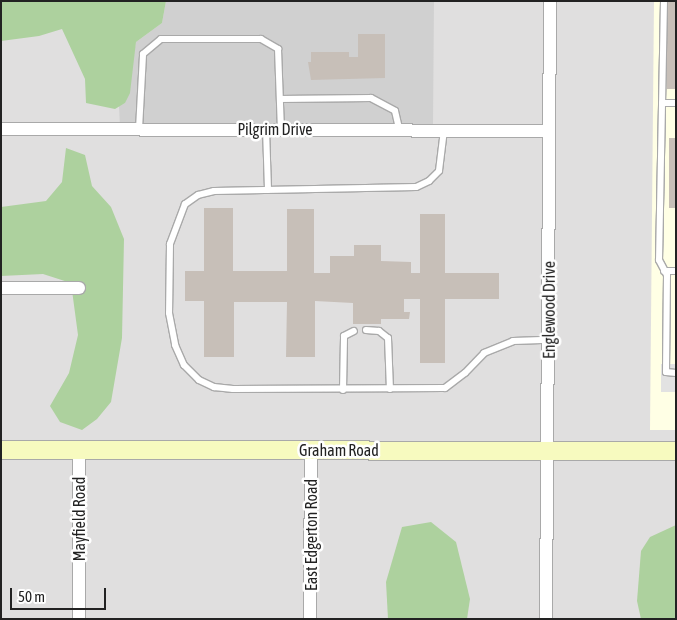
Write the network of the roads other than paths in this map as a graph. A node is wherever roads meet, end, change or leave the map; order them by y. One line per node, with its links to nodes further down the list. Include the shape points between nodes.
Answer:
1 (550, 1): 12 (street, Englewood Drive)
2 (664, 1): 4 (lane)
3 (280, 99): 7 (lane, via 278,49 261,39 161,39 143,54); 9 (lane); 10 (lane, via 371,98 395,111)
4 (662, 103): 5 (lane); 14 (lane, via 659,260)
5 (676, 103)
6 (1, 129): 7 (street, Pilgrim Drive)
7 (139, 129): 8 (street, Pilgrim Drive)
8 (266, 129): 9 (street, Pilgrim Drive); 13 (lane)
9 (281, 129): 10 (street, Pilgrim Drive)
10 (399, 129): 11 (street, Pilgrim Drive)
11 (444, 129): 12 (street, Pilgrim Drive); 13 (lane, via 439,171 429,181 416,186)
12 (549, 131): 20 (street, Englewood Drive)
13 (268, 190): 23 (lane, via 214,191 198,195 185,204 170,244 169,313 175,344 184,365 200,380 214,387)
14 (664, 271): 15 (lane); 21 (lane, via 666,372)
15 (676, 271)
16 (1, 288): 17 (street)
17 (79, 288)
18 (366, 330): 22 (lane, via 379,331 388,338)
19 (354, 331): 23 (lane, via 344,336)
20 (549, 340): 22 (lane, via 513,341 484,353 466,373 445,388); 27 (street, Englewood Drive)
21 (676, 372)
22 (390, 389): 23 (lane)
23 (343, 390)
24 (1, 450): 25 (main road, Graham Road)
25 (80, 450): 26 (main road, Graham Road); 29 (street, Mayfield Road)
26 (312, 450): 27 (main road, Graham Road); 30 (street, East Edgerton Road)
27 (547, 451): 28 (main road, Graham Road); 31 (street, Englewood Drive)
28 (676, 451)
29 (79, 619)
30 (310, 619)
31 (546, 619)

